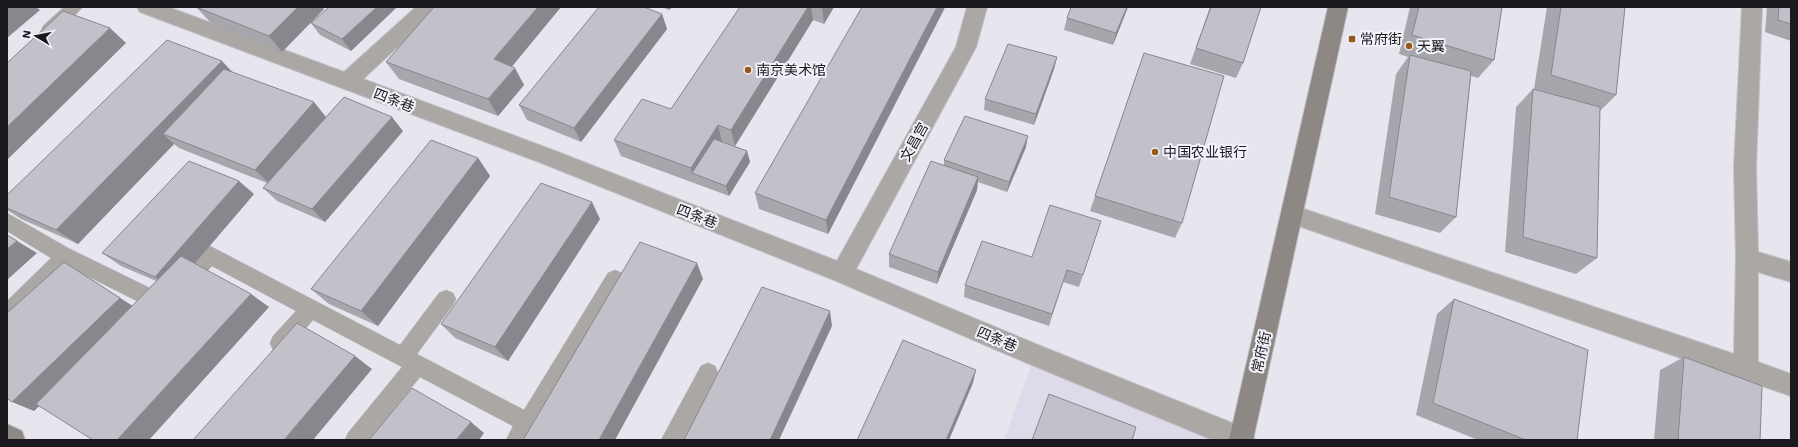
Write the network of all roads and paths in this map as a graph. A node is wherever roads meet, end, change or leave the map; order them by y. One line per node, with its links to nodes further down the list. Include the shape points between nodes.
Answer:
1 (75, 7): 7 (lane)
2 (147, 7): 8 (street, 四条巷)
3 (428, 7): 8 (street)
4 (977, 7): 14 (street, 文昌宫, via 966,47)
5 (1338, 7): 9 (main road, 常府街)
6 (1752, 7): 12 (street, via 1745,167)
7 (35, 44)
8 (347, 82): 14 (street, 四条巷, via 551,158)
9 (1292, 214): 21 (street); 30 (main road, 常府街)
10 (7, 221): 11 (lane)
11 (67, 256): 17 (lane, via 98,263 159,303 180,286 210,255); 18 (lane)
12 (1747, 258): 13 (street); 21 (street)
13 (1791, 272)
14 (842, 273): 30 (street, 四条巷)
15 (614, 279): 24 (lane)
16 (446, 299): 20 (lane)
17 (311, 308): 19 (lane); 20 (lane)
18 (7, 314)
19 (269, 356)
20 (410, 361): 24 (lane); 27 (lane)
21 (1746, 369): 23 (street)
22 (708, 373): 29 (lane)
23 (1791, 385)
24 (528, 423): 28 (lane)
25 (7, 436): 26 (main road)
26 (13, 440)
27 (356, 440)
28 (517, 440)
29 (672, 440)
30 (1242, 440)

